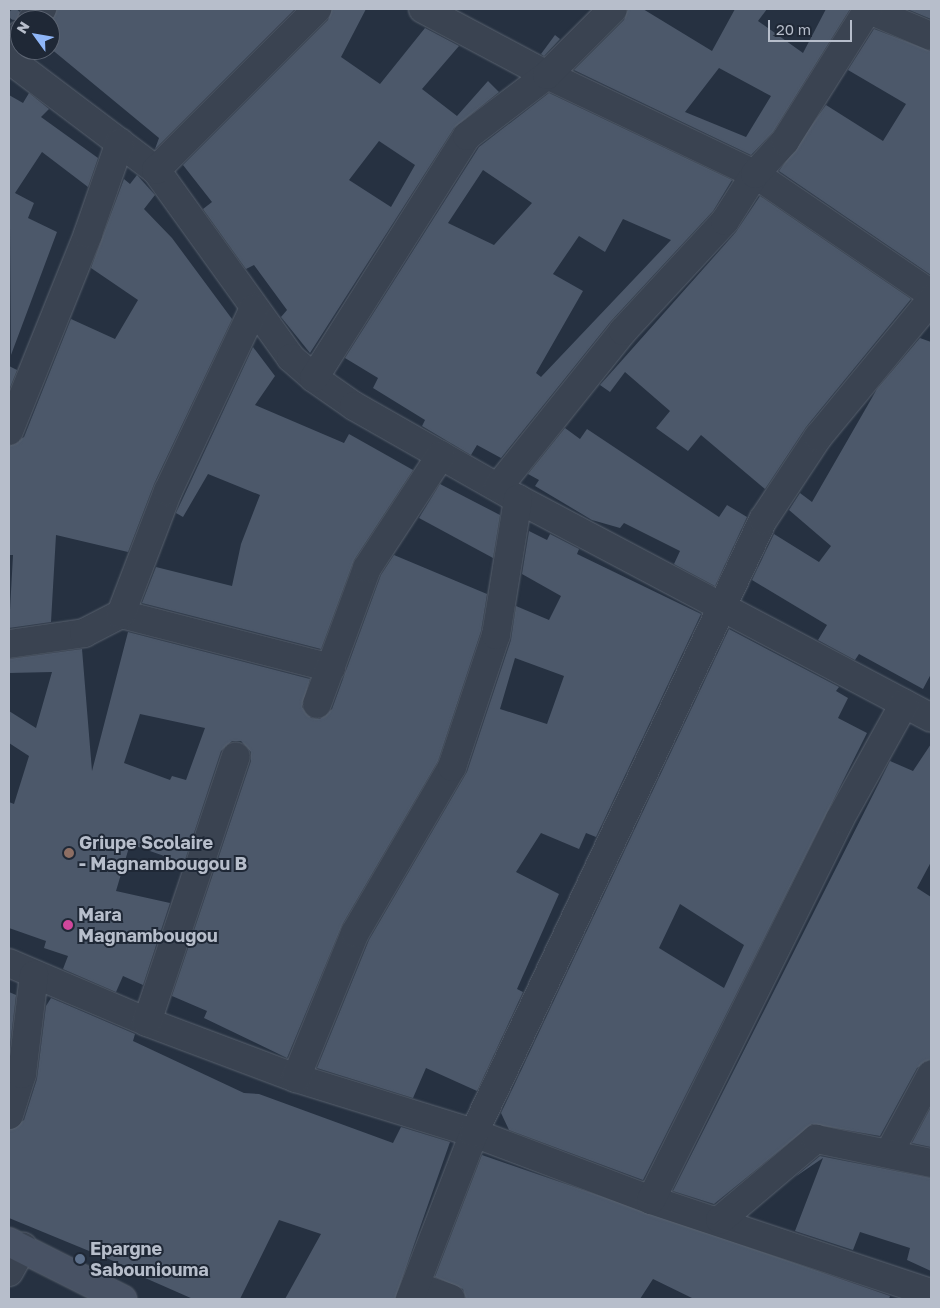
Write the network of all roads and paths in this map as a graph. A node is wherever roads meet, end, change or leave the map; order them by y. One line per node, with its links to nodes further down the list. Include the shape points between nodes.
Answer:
1 (317, 9): 9 (street)
2 (423, 9): 7 (street)
3 (613, 9): 7 (street)
4 (867, 9): 5 (street); 10 (street, via 785,141)
5 (931, 36)
6 (9, 59): 8 (street)
7 (547, 75): 10 (street); 14 (street, via 467,136)
8 (120, 142): 9 (street); 15 (street, via 88,234)
9 (156, 170): 12 (street)
10 (755, 174): 11 (street); 17 (street, via 725,221 623,331)
11 (931, 294)
12 (254, 308): 14 (street, via 291,358); 19 (street, via 168,491)
13 (926, 315): 18 (street, via 807,454 763,520)
14 (314, 378): 16 (street, via 354,406)
15 (9, 431)
16 (441, 455): 17 (street); 21 (street, via 367,568)
17 (508, 493): 18 (street); 30 (street, via 496,635 452,767 356,933)
18 (725, 605): 23 (street); 32 (street)
19 (121, 614): 20 (street, via 84,633); 21 (street)
20 (9, 644)
21 (331, 668): 22 (street)
22 (317, 704)
23 (904, 704): 24 (street); 35 (street, via 840,819)
24 (931, 718)
25 (236, 756): 28 (street)
26 (9, 963): 27 (street)
27 (34, 975): 28 (street); 31 (street, via 22,1074)
28 (147, 1022): 30 (street)
29 (931, 1075): 33 (street)
30 (296, 1078): 32 (street)
31 (9, 1115)
32 (474, 1133): 35 (street); 39 (street)
33 (889, 1153): 34 (street); 36 (street, via 816,1139)
34 (931, 1164)
35 (651, 1200): 36 (street)
36 (720, 1220): 40 (street)
37 (16, 1245): 38 (street); 41 (street)
38 (9, 1272)
39 (413, 1293): 42 (street)
40 (931, 1293)
41 (122, 1299)
42 (451, 1299)

